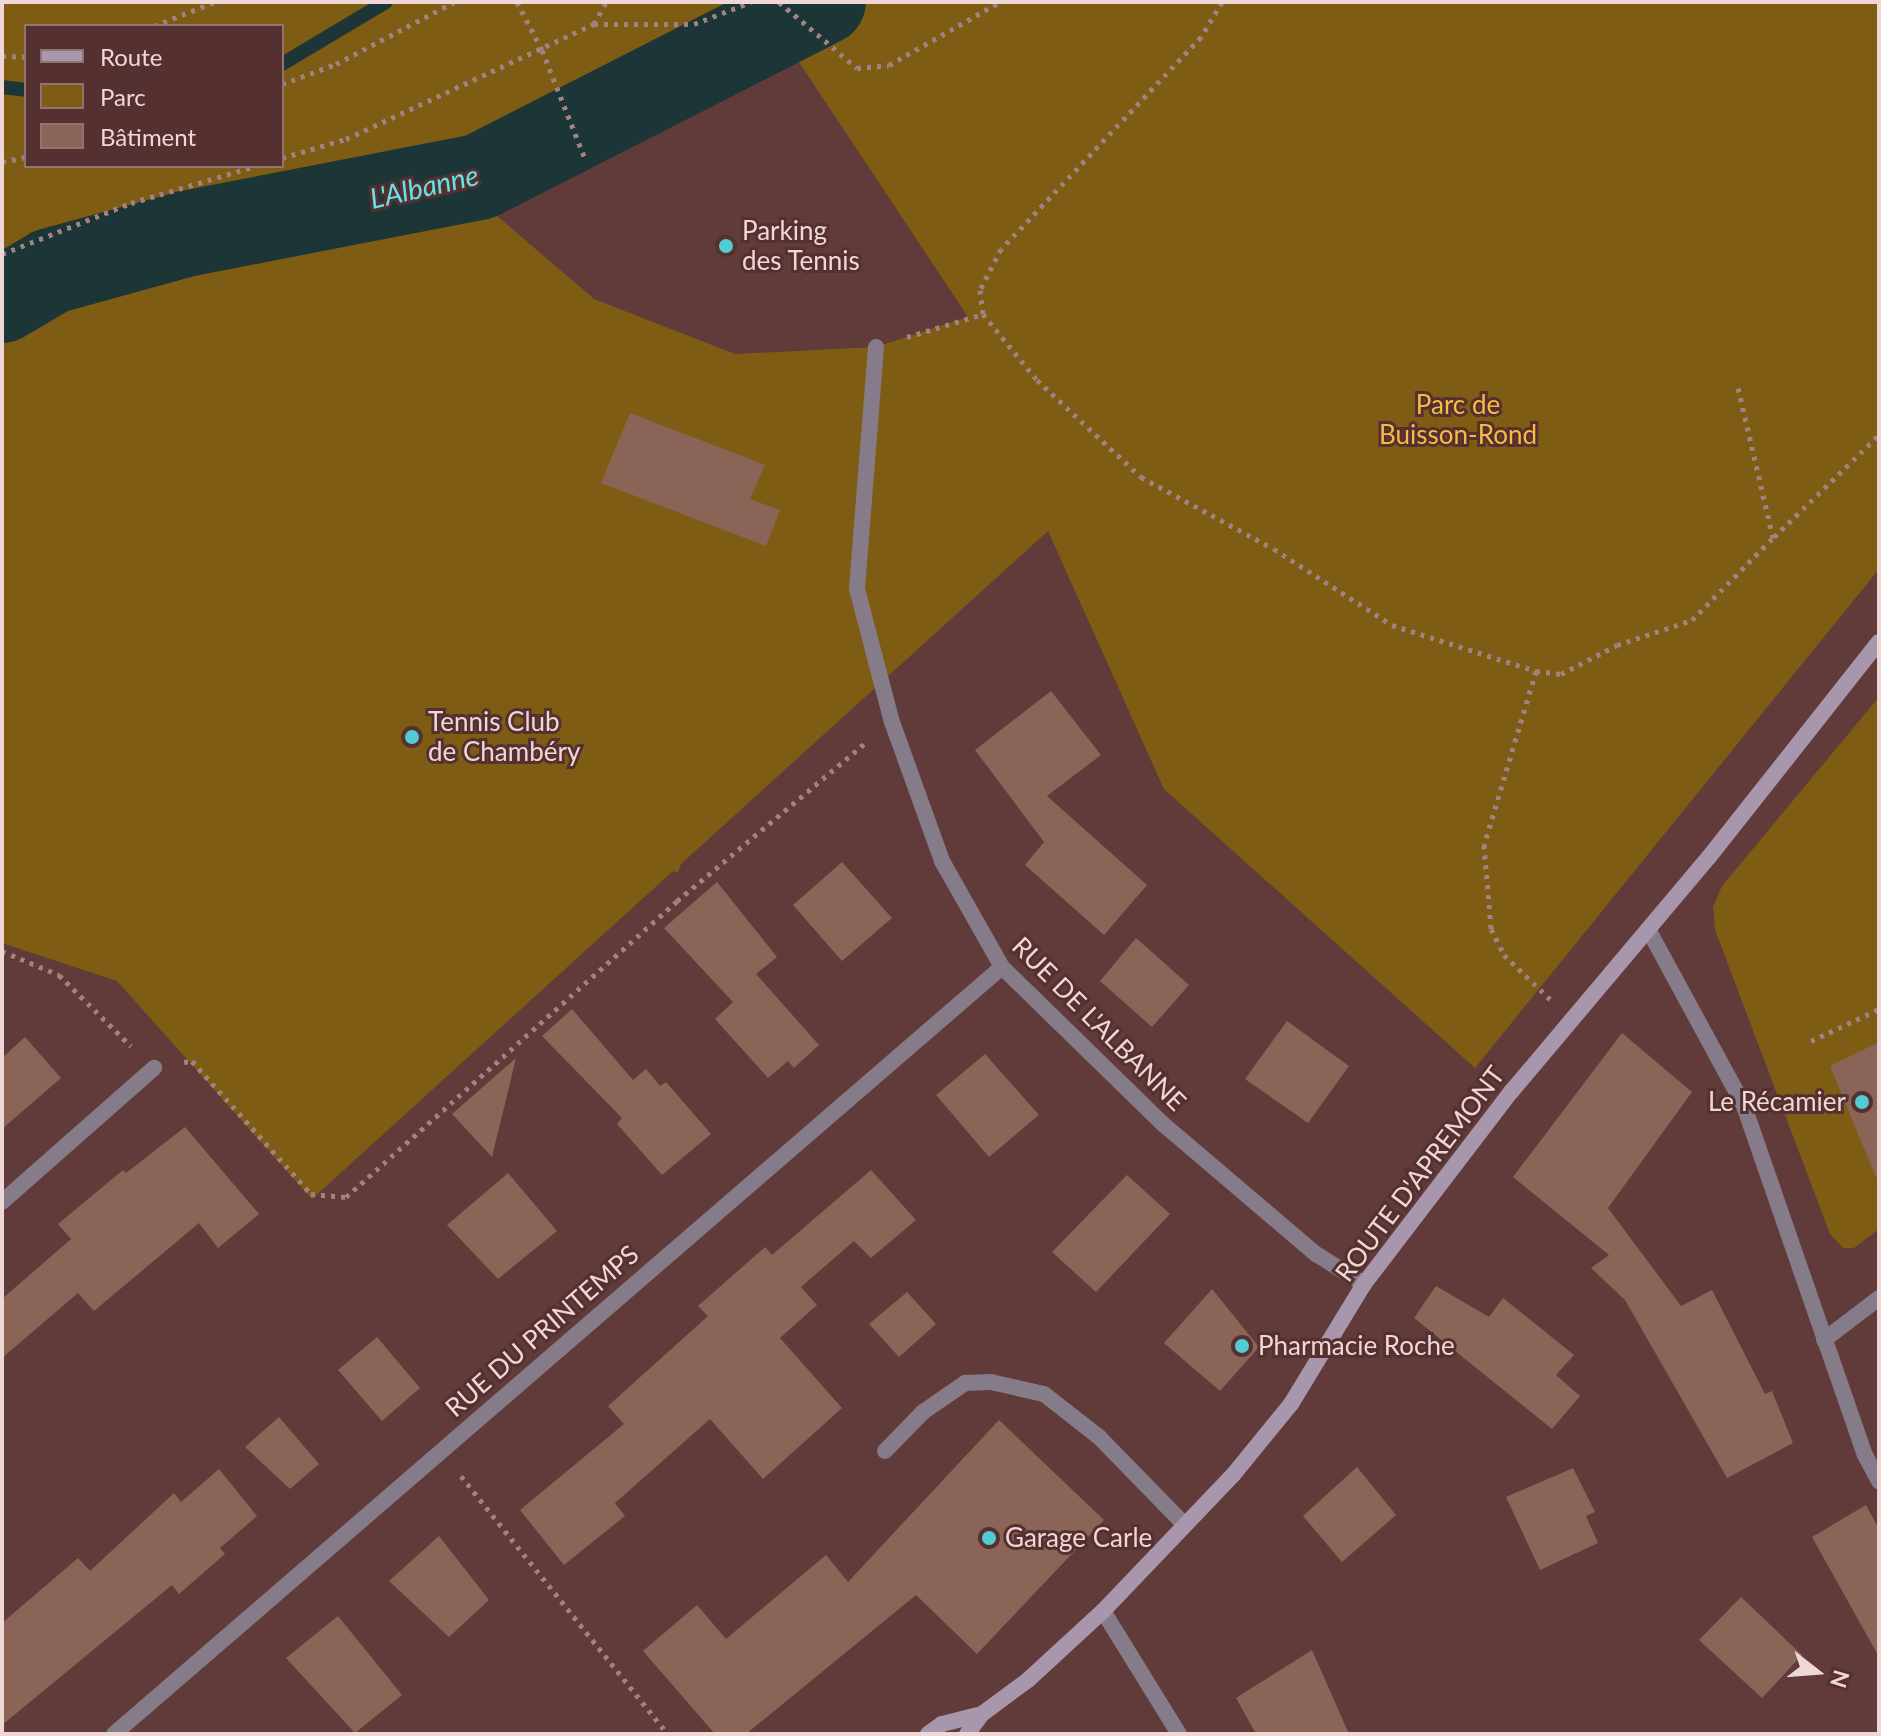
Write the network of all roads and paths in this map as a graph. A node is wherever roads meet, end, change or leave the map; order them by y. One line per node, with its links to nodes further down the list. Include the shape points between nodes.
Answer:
1 (214, 2): 9 (path)
2 (454, 2): 14 (path, via 336,64)
3 (517, 2): 11 (path)
4 (606, 2): 10 (path)
5 (751, 2): 10 (path, via 694,24)
6 (779, 2): 7 (path, via 857,68 889,65)
7 (1000, 2)
8 (1222, 2): 21 (path, via 1182,58 1001,249 980,290)
9 (159, 24)
10 (594, 24): 11 (path)
11 (542, 50): 16 (path, via 346,139); 17 (path)
12 (2, 56): 13 (path)
13 (24, 57)
14 (284, 83)
15 (24, 157): 18 (path)
16 (284, 157)
17 (586, 161)
18 (2, 162)
19 (249, 168): 20 (path, via 131,203)
20 (2, 254)
21 (983, 314): 22 (path); 27 (path, via 1037,380 1141,477 1274,549 1392,625)
22 (876, 347): 28 (street, RUE DE L'ALBANNE, via 857,589)
23 (1737, 383): 25 (path)
24 (1879, 435): 25 (path)
25 (1773, 538): 27 (path, via 1692,620 1617,645 1561,674)
26 (1879, 642): 29 (main road, ROUTE D'APREMONT)
27 (1536, 671): 33 (path, via 1484,845 1491,929 1504,955)
28 (892, 722): 31 (street, RUE DE L'ALBANNE, via 942,861); 35 (path, via 677,901 346,1197 311,1194 192,1061)
29 (1648, 929): 33 (main road, ROUTE D'APREMONT); 39 (street, via 1744,1106)
30 (2, 951): 35 (path, via 59,975)
31 (1002, 967): 37 (street, RUE DE L'ALBANNE, via 1163,1124 1316,1254); 40 (street, RUE DU PRINTEMPS)
32 (1879, 1009): 34 (path)
33 (1570, 1020): 37 (main road, ROUTE D'APREMONT)
34 (1811, 1041)
35 (154, 1068): 36 (street)
36 (2, 1202)
37 (1364, 1284): 43 (main road, ROUTE D'APREMONT, via 1291,1404 1233,1475)
38 (1879, 1298): 39 (street)
39 (1824, 1340): 42 (street)
40 (439, 1451): 46 (street, RUE DU PRINTEMPS); 47 (path)
41 (885, 1451): 43 (street, via 923,1412 965,1383 991,1382 1044,1394 1099,1437)
42 (1879, 1481)
43 (1183, 1523): 44 (main road, ROUTE D'APREMONT)
44 (1103, 1611): 45 (main road, ROUTE D'APREMONT); 50 (street)
45 (982, 1714): 48 (main road, ROUTE D'APREMONT, via 942,1724); 49 (main road, ROUTE D'APREMONT)
46 (114, 1734)
47 (668, 1734)
48 (928, 1734)
49 (967, 1734)
50 (1179, 1734)

